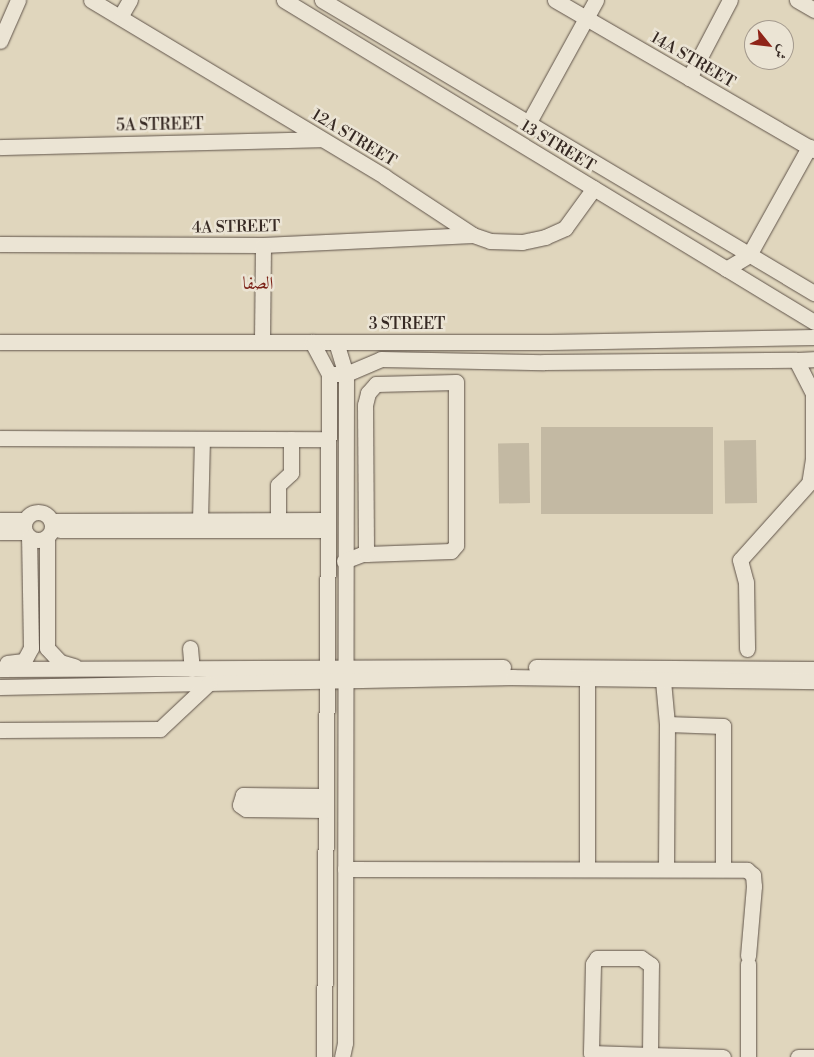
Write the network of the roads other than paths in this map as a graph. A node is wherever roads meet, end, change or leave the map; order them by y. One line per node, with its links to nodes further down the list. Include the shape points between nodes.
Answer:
1 (18, 0): 13 (street)
2 (91, 0): 11 (street, 12A STREET)
3 (130, 0): 11 (street)
4 (284, 0): 19 (street, 13 STREET)
5 (322, 0): 15 (street, 13 STREET)
6 (555, 0): 12 (street, 14A STREET)
7 (596, 0): 12 (street)
8 (730, 0): 14 (street)
9 (796, 0): 10 (street)
10 (814, 10)
11 (120, 17): 16 (street, 12A STREET)
12 (586, 19): 14 (street, 14A STREET); 15 (street)
13 (0, 41)
14 (690, 78): 18 (street, 14A STREET)
15 (528, 122): 23 (street, 13 STREET)
16 (321, 138): 17 (street, 5A STREET); 20 (street, 12A STREET)
17 (0, 147)
18 (811, 148): 23 (street)
19 (594, 188): 20 (street, 12A STREET, via 565,228 545,237 522,242 490,241); 24 (street, 13 STREET)
20 (473, 235): 22 (street, 4A STREET)
21 (0, 244): 22 (street, 4A STREET)
22 (263, 245): 29 (street)
23 (749, 255): 24 (street); 25 (street, 13 STREET)
24 (726, 268): 26 (street, 13 STREET)
25 (814, 293)
26 (814, 322)
27 (814, 337): 28 (street, 3 STREET)
28 (672, 340): 32 (street, 3 STREET); 34 (street)
29 (262, 341): 30 (street, 3 STREET); 31 (street, 3 STREET)
30 (0, 342)
31 (312, 342): 32 (street, 3 STREET); 36 (street)
32 (336, 342): 37 (street)
33 (814, 359): 35 (street)
34 (701, 360): 35 (street); 37 (street, via 381,359)
35 (796, 360): 38 (street, via 813,394)
36 (329, 374): 37 (street); 42 (street)
37 (346, 374): 44 (street)
38 (814, 416): 57 (street, via 809,483 740,560 746,582)
39 (0, 438): 40 (street)
40 (202, 439): 41 (street); 47 (street)
41 (291, 439): 42 (street); 48 (street, via 291,473 278,485)
42 (328, 439): 43 (street)
43 (328, 457): 44 (street); 49 (street)
44 (345, 460): 45 (street); 55 (street)
45 (366, 464): 53 (street); 53 (street, via 365,405 368,393 376,384 456,382 456,545 451,551)
46 (0, 520): 51 (street)
47 (200, 520): 48 (street); 50 (street)
48 (278, 520): 49 (street)
49 (327, 525): 50 (street); 54 (street)
50 (49, 529): 51 (street, via 34,540); 51 (street, via 41,512 35,512); 60 (street, via 47,648 60,662)
51 (26, 530): 52 (street); 58 (street, via 31,552 29,656 24,661)
52 (0, 532)
53 (366, 554): 55 (street)
54 (326, 562): 55 (street); 64 (street)
55 (344, 562): 65 (street)
56 (190, 648): 61 (street)
57 (747, 650)
58 (0, 663)
59 (0, 669): 60 (street)
60 (83, 669): 61 (street)
61 (192, 669): 64 (street)
62 (814, 669): 66 (street)
63 (513, 672): 65 (street); 66 (street); 67 (street)
64 (324, 673): 65 (street); 69 (street); 79 (street)
65 (345, 673): 75 (street)
66 (665, 675): 67 (street); 68 (street); 71 (street)
67 (587, 678): 74 (street)
68 (814, 680)
69 (209, 682): 70 (street); 72 (street, via 160,730)
70 (0, 687)
71 (667, 724): 73 (street); 76 (street, via 723,726)
72 (0, 730)
73 (666, 865): 74 (street); 76 (street)
74 (587, 868): 75 (street)
75 (345, 869): 80 (street, via 345,1043)
76 (723, 869): 82 (street, via 747,870 753,875 748,960)
77 (631, 1056): 78 (street); 78 (street, via 591,1053 593,964 597,958 641,958 651,965)
78 (650, 1056): 81 (street)
79 (324, 1057)
80 (342, 1057)
81 (723, 1057)
82 (748, 1057)
83 (798, 1057): 84 (street)
84 (814, 1057)

